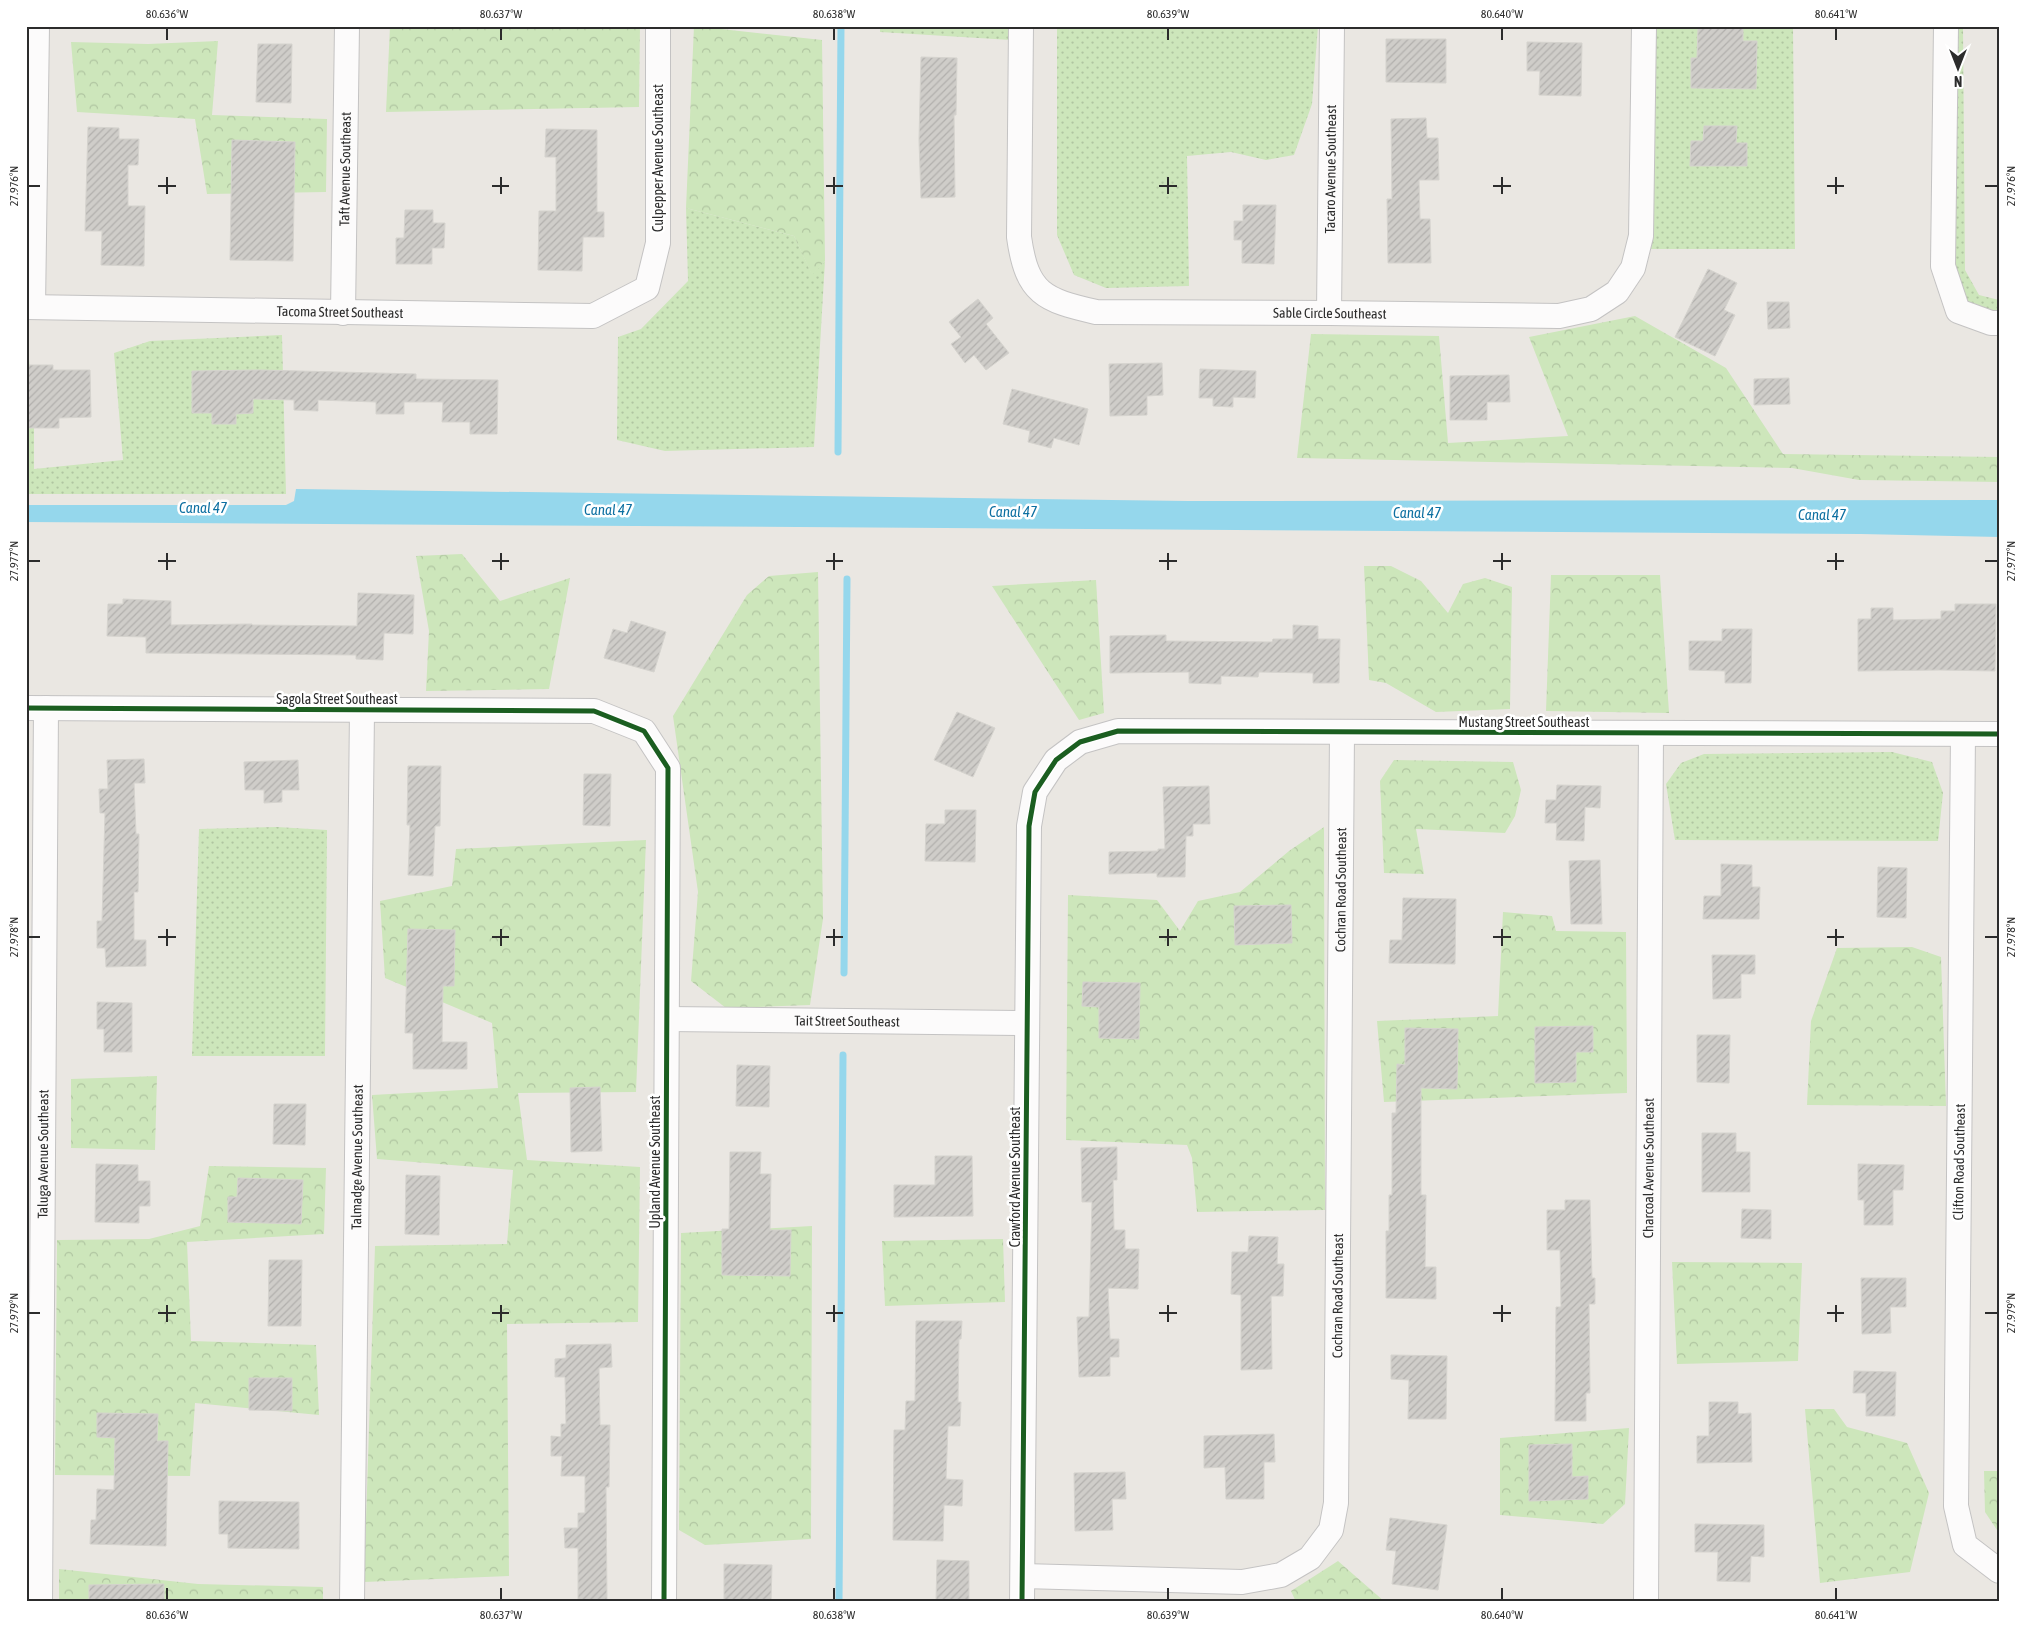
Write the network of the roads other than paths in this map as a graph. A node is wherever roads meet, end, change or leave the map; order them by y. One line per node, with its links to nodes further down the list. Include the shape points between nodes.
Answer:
1 (37, 26): 9 (street)
2 (347, 26): 10 (street, Taft Avenue Southeast)
3 (658, 26): 8 (street, Culpepper Avenue Southeast, via 658,244)
4 (1021, 26): 11 (street, Sable Circle Southeast, via 1019,237 1022,262 1036,288 1059,304 1096,312)
5 (1332, 26): 11 (street, Tacaro Avenue Southeast)
6 (1644, 26): 11 (street, Sable Circle Southeast, via 1641,236 1633,268 1617,292 1591,309 1559,316)
7 (1946, 26): 12 (street, via 1943,266 1958,311)
8 (647, 288): 10 (street, Tacoma Street Southeast, via 593,316)
9 (30, 307): 10 (street, Tacoma Street Southeast)
10 (343, 313)
11 (1329, 313)
12 (1999, 323)
13 (36, 708): 14 (street, Sagola Street Southeast); 25 (street, Taluga Avenue Southeast)
14 (362, 711): 15 (street, Sagola Street Southeast, via 594,711); 26 (street, Talmadge Avenue Southeast)
15 (644, 731): 21 (street, Upland Avenue Southeast, via 668,768)
16 (1342, 732): 17 (street, Mustang Street Southeast); 20 (street, Mustang Street Southeast, via 1118,731 1080,742); 24 (street, Cochran Road Southeast, via 1336,1503 1331,1530 1310,1558 1288,1571 1242,1582)
17 (1651, 734): 18 (street, Mustang Street Southeast); 29 (street, Charcoal Avenue Southeast)
18 (1963, 734): 19 (street, Mustang Street Southeast); 23 (street, Clifton Road Southeast, via 1956,1506 1965,1545)
19 (1999, 734)
20 (1056, 760): 22 (street, Crawford Avenue Southeast, via 1034,792 1029,826)
21 (667, 1019): 22 (street, Tait Street Southeast); 27 (street, Upland Avenue Southeast)
22 (1027, 1023): 24 (street, Crawford Avenue Southeast)
23 (1999, 1571)
24 (1022, 1576): 28 (street, Crawford Avenue Southeast)
25 (40, 1602)
26 (352, 1602)
27 (664, 1602)
28 (1022, 1602)
29 (1646, 1602)

